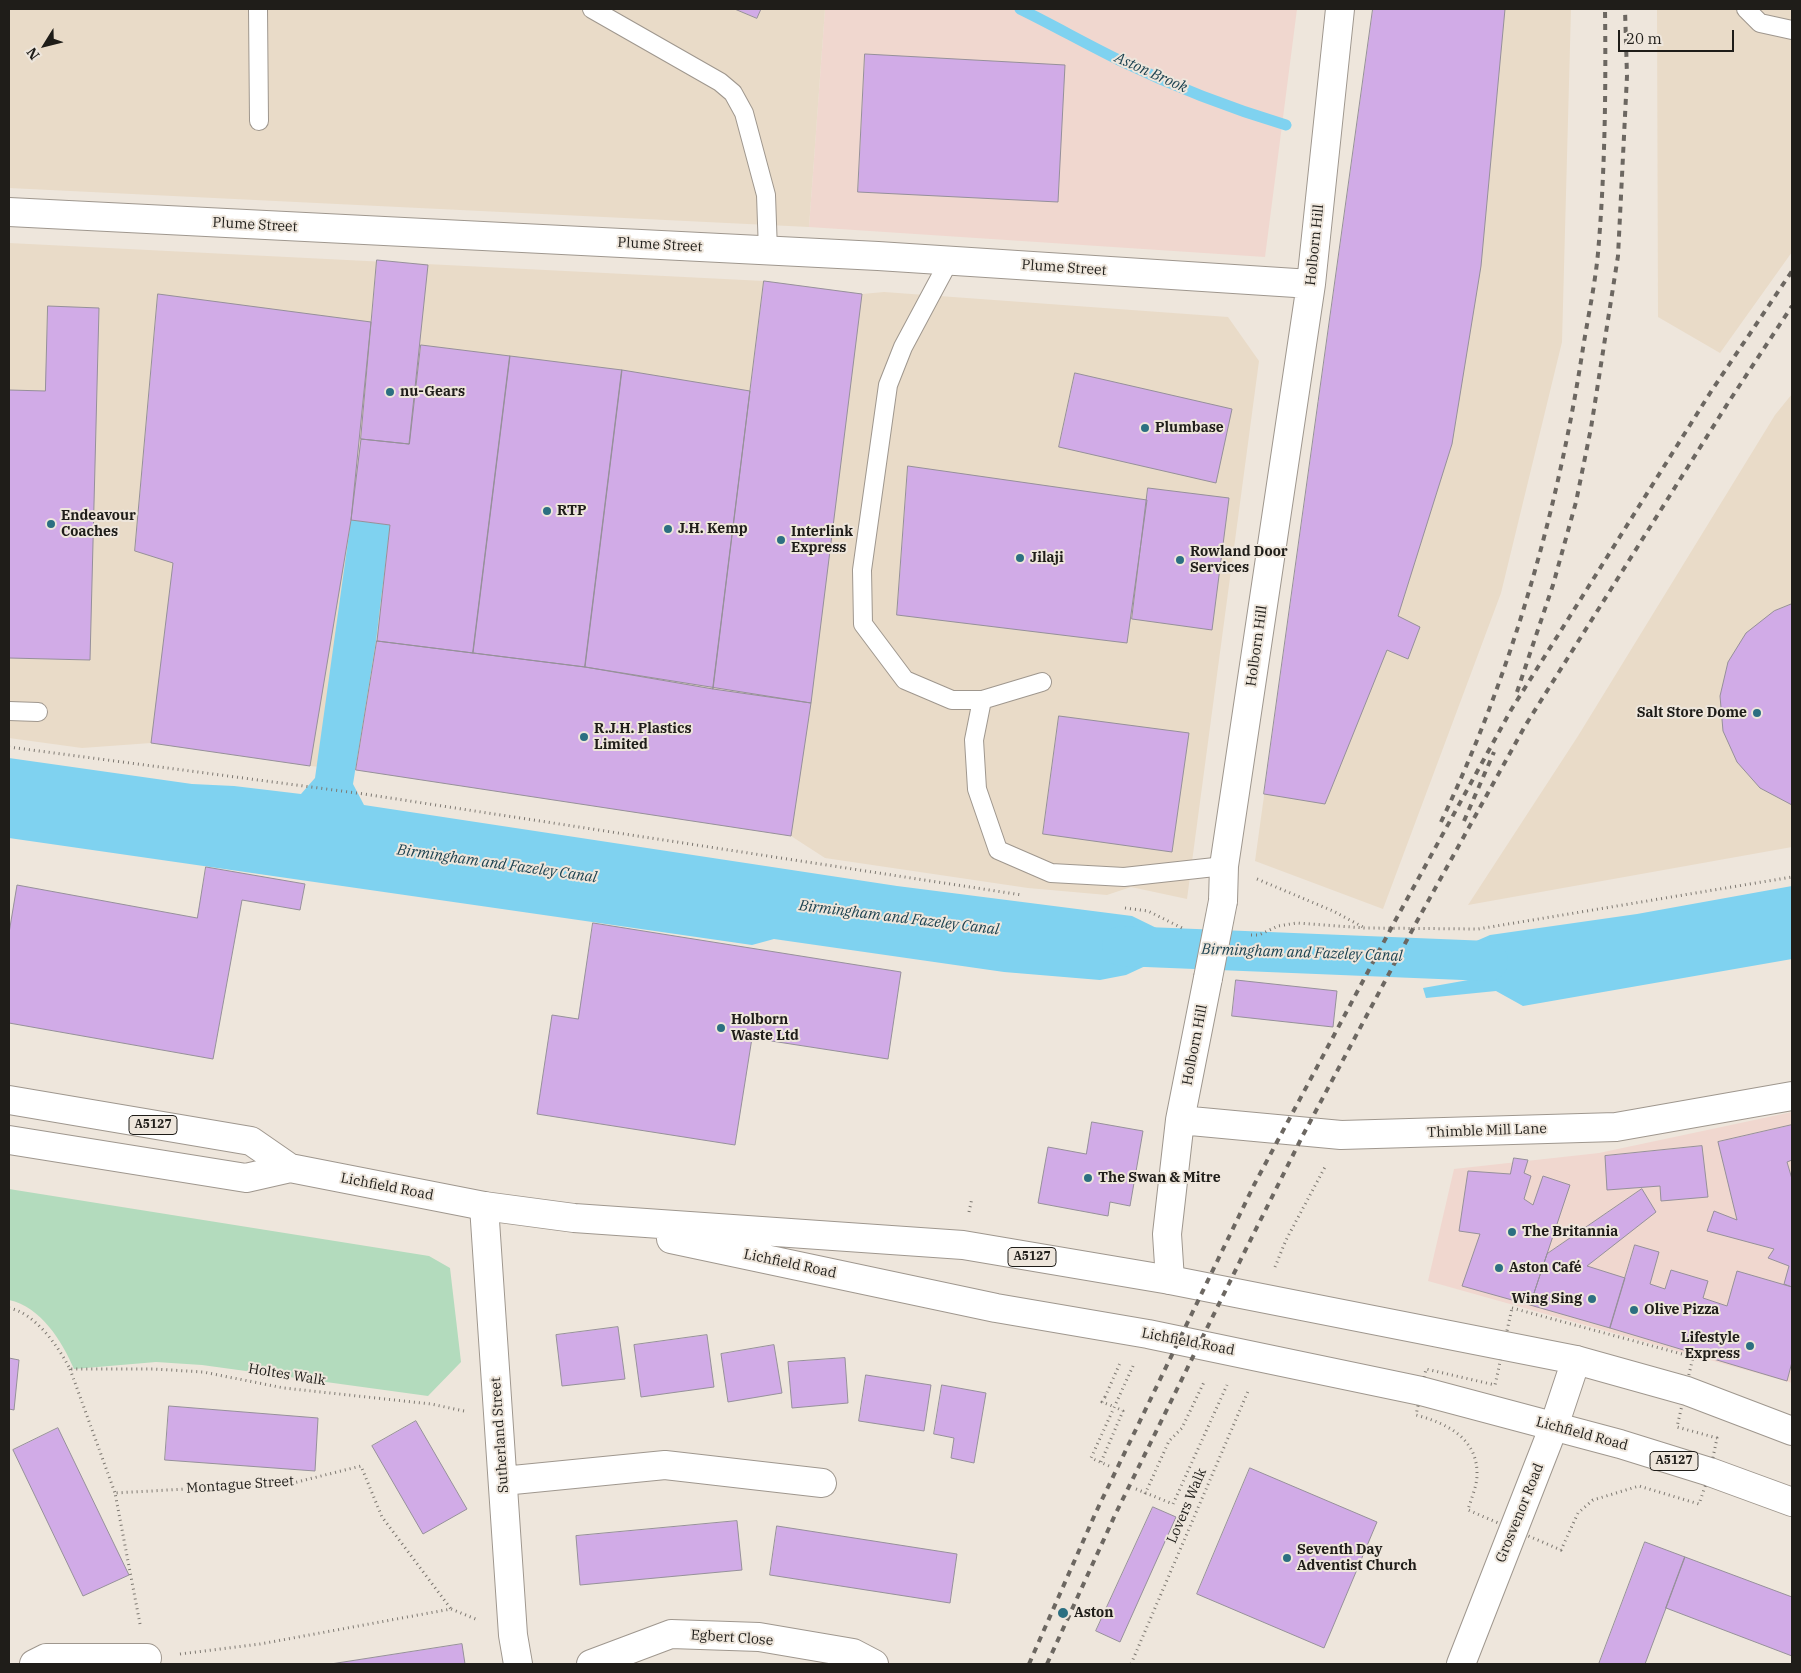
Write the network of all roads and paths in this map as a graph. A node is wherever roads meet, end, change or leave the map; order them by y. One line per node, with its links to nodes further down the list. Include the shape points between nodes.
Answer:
1 (258, 9): 6 (lane)
2 (592, 9): 8 (lane, via 720,82 733,93 744,112 766,195)
3 (1340, 9): 10 (street, Holborn Hill)
4 (1746, 9): 5 (lane, via 1760,22)
5 (1792, 30)
6 (259, 121)
7 (9, 212): 8 (street, Plume Street)
8 (768, 251): 9 (street, Plume Street)
9 (948, 261): 10 (street, Plume Street); 12 (lane, via 903,347 888,385 862,570 863,624 905,680 952,700)
10 (1311, 284): 17 (street, Holborn Hill)
11 (1042, 682): 12 (lane)
12 (982, 700): 17 (lane, via 974,740 977,789 998,850 1051,873 1124,877)
13 (9, 712): 14 (lane)
14 (38, 712)
15 (9, 747): 16 (path)
16 (364, 794)
17 (1224, 866): 18 (path, via 1333,911); 21 (street, Holborn Hill, bridge, via 1223,901)
18 (1365, 928)
19 (1792, 1096): 22 (street, Thimble Mill Lane, via 1616,1127)
20 (9, 1100): 24 (street, Lichfield Road / A5127, via 251,1141)
21 (1180, 1120): 22 (street, Thimble Mill Lane); 27 (street, Holborn Hill, via 1167,1234)
22 (1341, 1136): 28 (path, via 1286,1240)
23 (9, 1140): 24 (street, Lichfield Road / A5127, via 246,1178)
24 (290, 1168): 25 (street, Lichfield Road / A5127)
25 (484, 1206): 26 (street, Lichfield Road / A5127); 37 (street, Sutherland Street)
26 (574, 1218): 27 (street, Lichfield Road / A5127, via 964,1245); 30 (street, Lichfield Road / A5127, via 996,1308)
27 (1170, 1280): 28 (street, Lichfield Road / A5127)
28 (1262, 1298): 32 (street, Lichfield Road / A5127)
29 (9, 1308): 34 (path, via 18,1310 56,1344)
30 (1265, 1357): 38 (street, Lichfield Road / A5127, via 1421,1390); 55 (path, Lovers Walk)
31 (1122, 1358): 40 (path, bridge, via 1102,1402 1124,1411)
32 (1576, 1360): 38 (street, Grosvenor Road); 39 (street, Lichfield Road / A5127, via 1687,1391)
33 (1135, 1361): 40 (path, via 1091,1458)
34 (70, 1369): 37 (path, Holtes Walk, via 203,1372 284,1388 430,1404); 45 (path)
35 (1207, 1375): 46 (path, via 1182,1428 1169,1441)
36 (1230, 1380): 46 (path, via 1172,1504)
37 (499, 1419): 42 (street, Sutherland Street)
38 (1554, 1426): 47 (street, Lichfield Road / A5127, via 1683,1463); 56 (street, Grosvenor Road)
39 (1792, 1431)
40 (1100, 1462): 41 (path)
41 (1109, 1466)
42 (503, 1481): 43 (street, via 665,1465); 49 (street, Sutherland Street)
43 (822, 1483)
44 (1136, 1489): 46 (path)
45 (115, 1493): 48 (path, Montague Street, via 292,1483 361,1466 382,1517); 50 (path)
46 (1145, 1494)
47 (1792, 1502)
48 (451, 1608): 49 (path, Montague Street); 50 (path, via 260,1644)
49 (513, 1635): 52 (street, Sutherland Street)
50 (147, 1658): 51 (street, via 46,1658)
51 (34, 1664)
52 (518, 1664)
53 (591, 1664): 54 (street, Egbert Close, via 671,1634 759,1637 853,1653)
54 (874, 1664)
55 (1131, 1664)
56 (1461, 1664)

